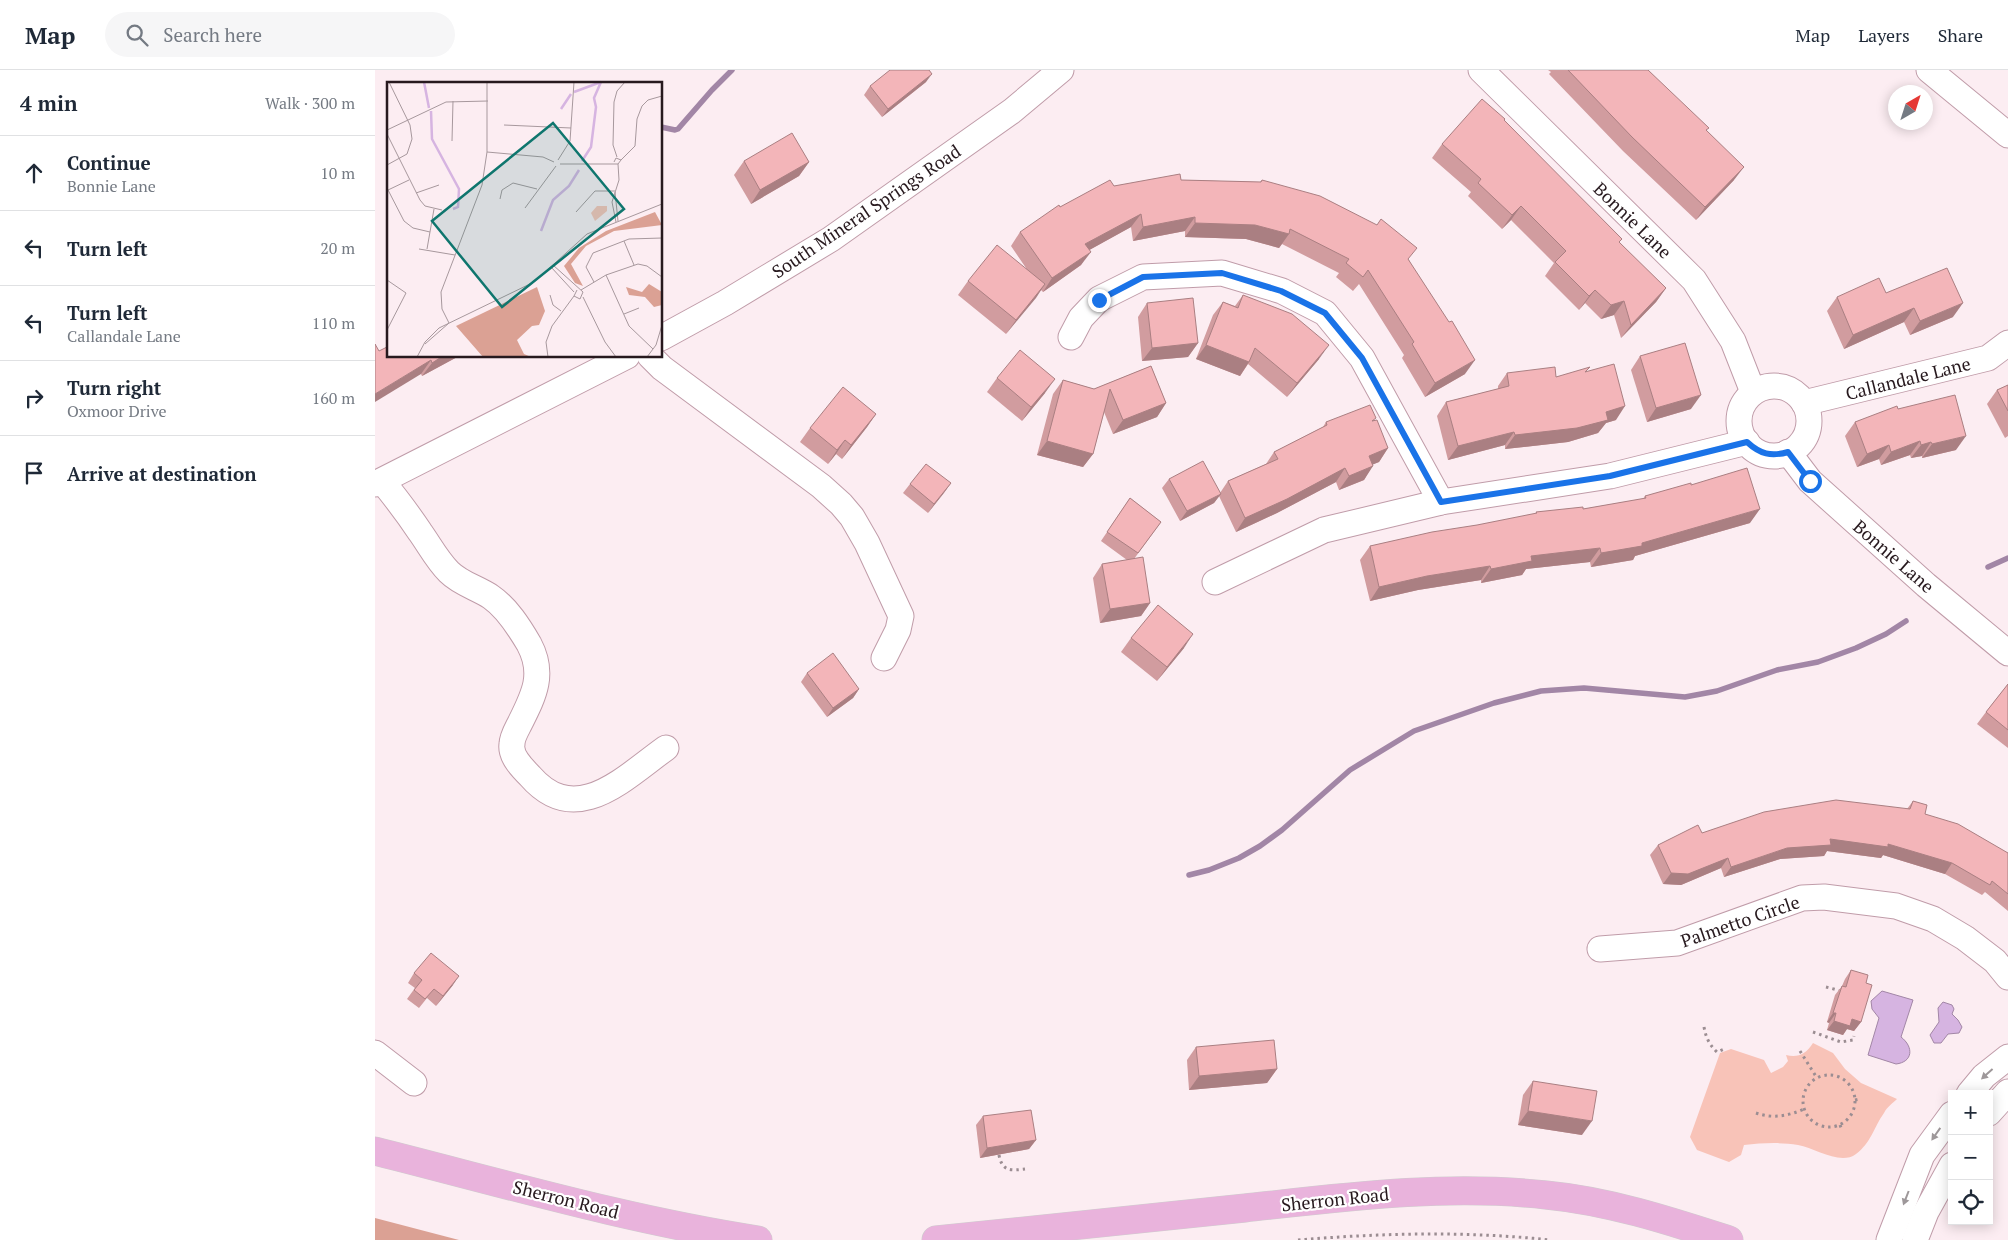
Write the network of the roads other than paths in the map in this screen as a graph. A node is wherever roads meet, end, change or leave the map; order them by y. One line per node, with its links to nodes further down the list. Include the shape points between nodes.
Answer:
1 (1061, 70): 5 (street, South Mineral Springs Road, via 1011,110 831,239)
2 (1481, 70): 10 (street, Bonnie Lane, via 1694,280 1733,341)
3 (1929, 70): 4 (street)
4 (2008, 135)
5 (663, 337)
6 (1071, 337): 15 (street, via 1081,318 1099,300 1143,277 1222,273 1281,291 1325,313 1362,358)
7 (2008, 342): 11 (street, Callandale Lane, via 1988,358)
8 (623, 358): 14 (street)
9 (652, 358): 18 (street, via 821,486 852,517 901,616)
10 (1753, 392): 11 (street, via 1769,386 1787,388); 12 (street, via 1743,405 1739,422)
11 (1804, 403): 13 (street, via 1808,426 1801,442)
12 (1747, 442): 13 (street, via 1766,454); 15 (street, via 1610,476)
13 (1788, 452): 17 (street, Bonnie Lane, via 1810,481)
14 (378, 482): 19 (street, via 403,506 451,574 500,604 530,646 538,674 532,700 511,744 520,765 536,784 560,798 587,798 608,788)
15 (1441, 502): 16 (street, via 1324,530)
16 (1215, 582)
17 (2008, 653)
18 (884, 658)
19 (666, 748)
20 (1600, 948): 21 (street, Palmetto Circle, via 1677,943 1802,898 1824,897 1896,906 1933,919 1995,961)
21 (2008, 977)
22 (375, 1054): 24 (street)
23 (2008, 1057): 25 (street, one-way to 25)
24 (414, 1083)
25 (1972, 1090)
26 (2008, 1092): 27 (street)
27 (1993, 1109)
28 (1948, 1119): 36 (street, one-way to 36, via 1922,1155)
29 (375, 1151): 33 (main road, Sherron Road, via 601,1209)
30 (1948, 1172): 37 (street)
31 (1064, 1234): 32 (main road, Sherron Road); 35 (main road, Sherron Road, via 1381,1193 1474,1190 1548,1195 1617,1207)
32 (1035, 1235): 34 (main road, Sherron Road)
33 (758, 1240)
34 (936, 1240)
35 (1729, 1240)
36 (1889, 1240)
37 (1915, 1240)

